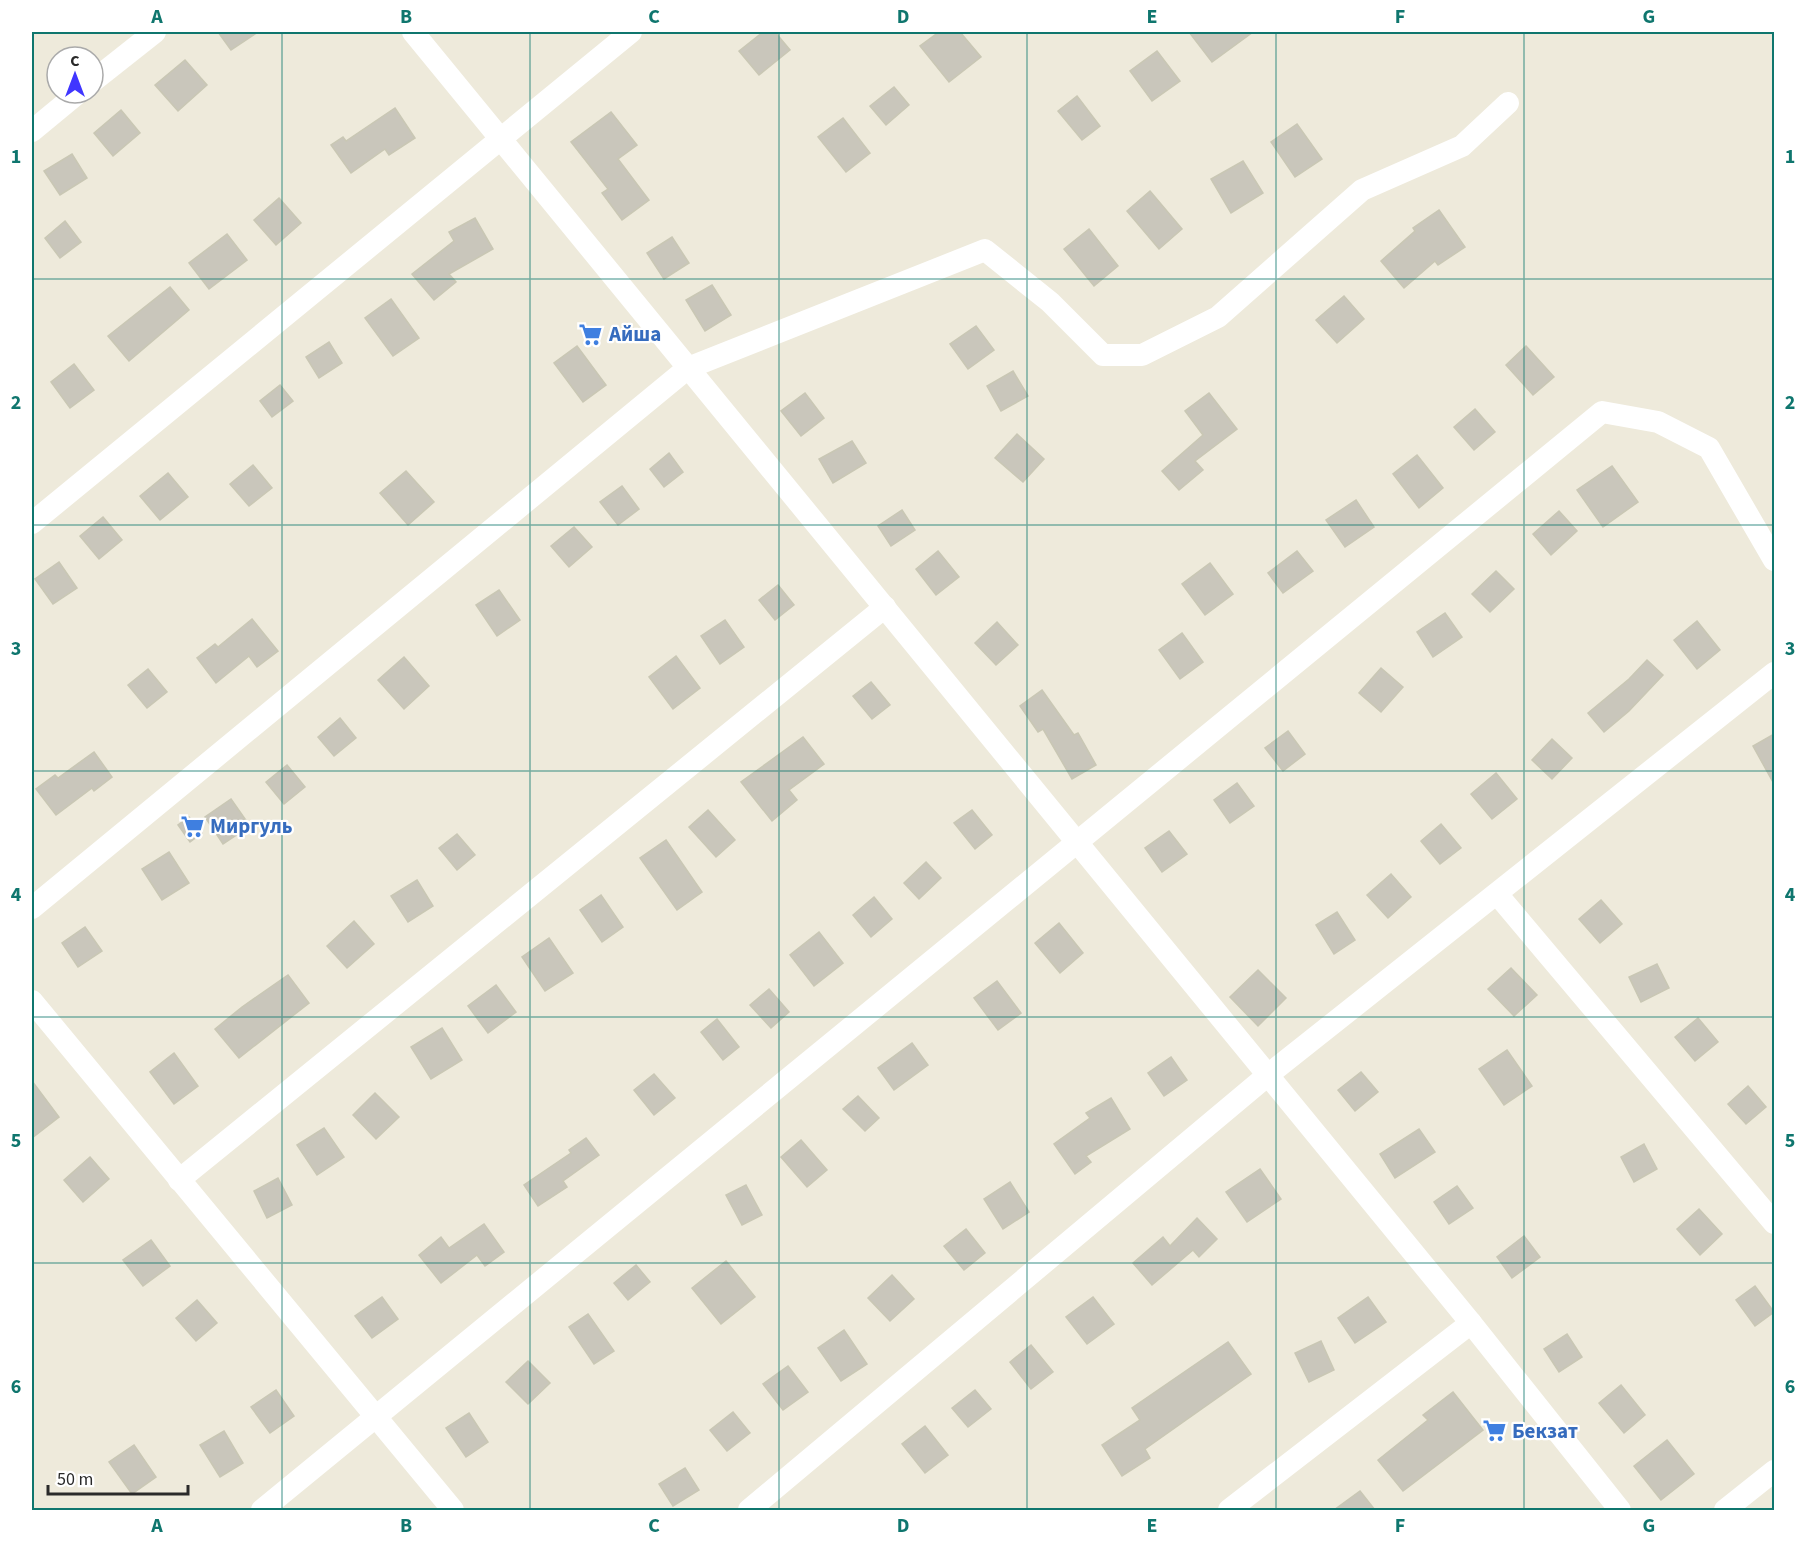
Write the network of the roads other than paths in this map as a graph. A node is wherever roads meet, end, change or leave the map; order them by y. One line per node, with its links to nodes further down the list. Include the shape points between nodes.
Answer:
1 (155, 32): 4 (street)
2 (413, 32): 8 (street)
3 (631, 32): 8 (street)
4 (105, 72)
5 (1508, 103): 9 (street, via 1462,146 1362,190 1218,317 1142,355 1103,355 1050,302 985,250)
6 (63, 105): 7 (street)
7 (32, 130)
8 (502, 140): 9 (street); 10 (street)
9 (688, 368): 12 (street); 16 (street)
10 (32, 523)
11 (1774, 560): 14 (street, via 1710,448 1658,422 1602,412)
12 (885, 607): 14 (street); 19 (street)
13 (1774, 674): 15 (street)
14 (1076, 841): 18 (street); 22 (street)
15 (1497, 894): 18 (street); 20 (street)
16 (32, 908)
17 (32, 1001): 19 (street)
18 (1268, 1075): 21 (street); 26 (street)
19 (179, 1180): 22 (street)
20 (1774, 1223)
21 (1471, 1323): 27 (street); 28 (street)
22 (374, 1416): 24 (street); 25 (street)
23 (1774, 1470): 29 (street)
24 (262, 1510)
25 (453, 1510)
26 (749, 1510)
27 (1229, 1510)
28 (1620, 1510)
29 (1725, 1510)

